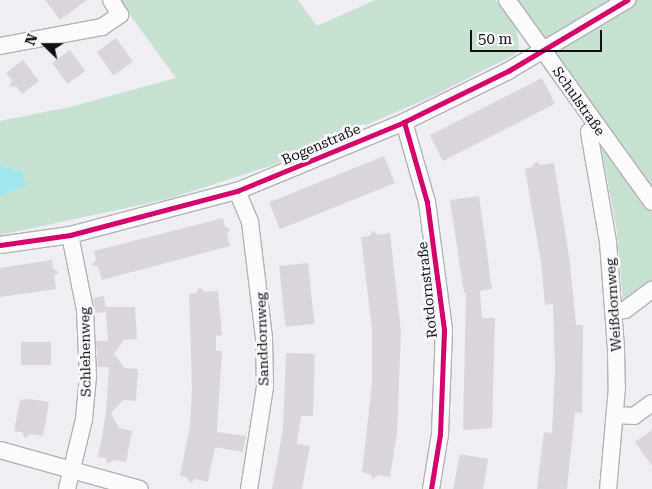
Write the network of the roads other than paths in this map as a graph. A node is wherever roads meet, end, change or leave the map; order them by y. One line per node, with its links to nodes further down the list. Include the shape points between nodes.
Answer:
1 (111, 0): 4 (street, via 120,15 102,27)
2 (506, 0): 5 (street, Schulstraße)
3 (627, 0): 5 (street, Bogenstraße)
4 (0, 46)
5 (545, 52): 6 (street, Bogenstraße); 7 (street, Schulstraße)
6 (404, 122): 8 (street, Bogenstraße); 21 (street, Rotdornstraße, via 427,202 444,330 440,434)
7 (597, 126): 9 (street, Schulstraße); 13 (street, Weißdornweg, via 589,132 605,216)
8 (237, 191): 10 (street, Bogenstraße); 20 (street, Sanddornweg, via 250,222 264,338 265,387)
9 (652, 202)
10 (70, 235): 11 (street, Bogenstraße); 17 (street, Schlehenweg, via 85,310 88,376 84,419)
11 (0, 245)
12 (652, 290): 13 (street, via 625,310)
13 (615, 311): 15 (street, Weißdornweg)
14 (652, 403): 15 (street, via 634,416)
15 (615, 416): 22 (street, Weißdornweg)
16 (0, 450): 17 (street)
17 (73, 469): 18 (street, Schlehenweg); 19 (street)
18 (67, 489)
19 (140, 489)
20 (249, 489)
21 (431, 489)
22 (608, 489)

